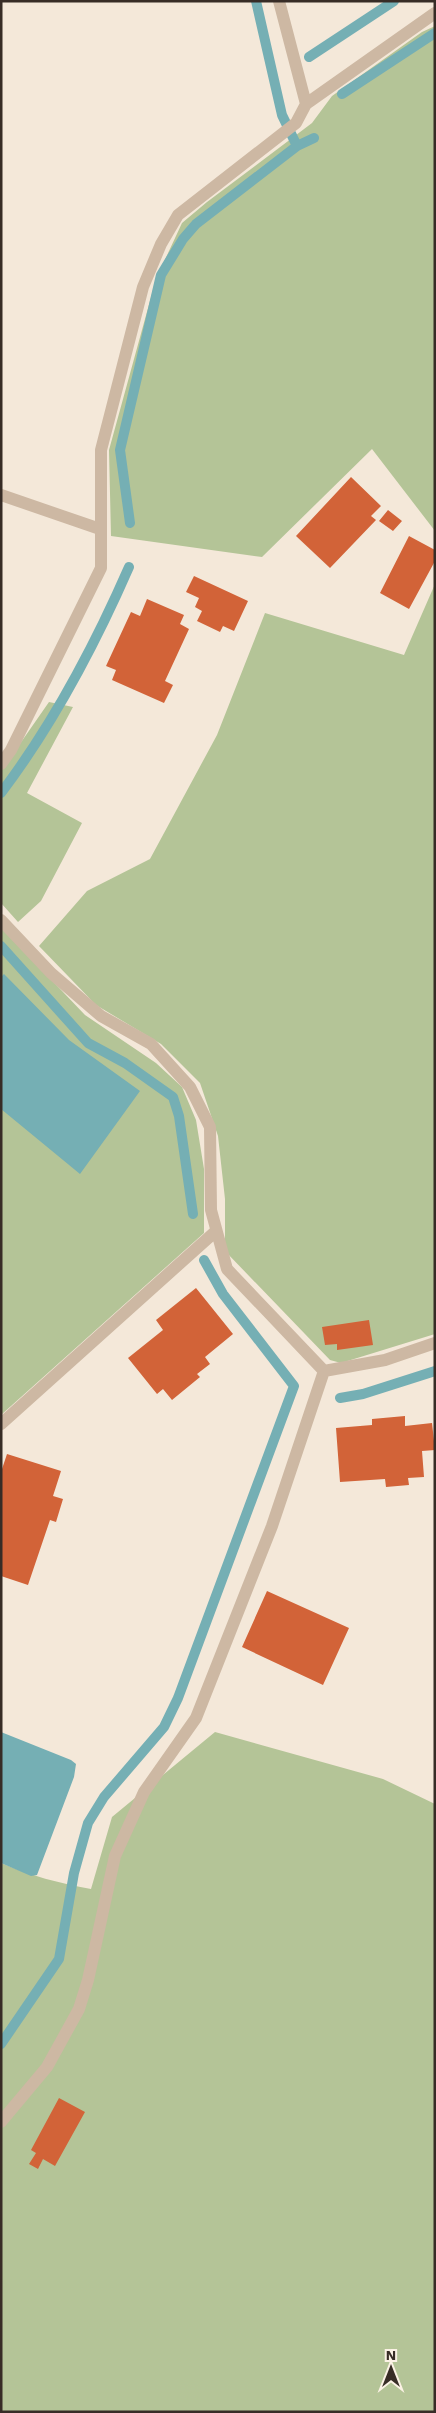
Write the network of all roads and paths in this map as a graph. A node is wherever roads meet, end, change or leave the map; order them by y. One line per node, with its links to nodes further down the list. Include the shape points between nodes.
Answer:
1 (279, 1): 3 (street)
2 (435, 12): 3 (street)
3 (306, 104): 5 (street, via 296,123 178,215 161,244 143,287 102,450)
4 (1, 495): 5 (street)
5 (100, 529): 6 (street, via 100,568 20,732)
6 (1, 764)
7 (1, 920): 8 (street, via 52,973 100,1016 152,1044 190,1086 210,1126 211,1210)
8 (216, 1232): 10 (street, via 226,1269); 11 (street)
9 (435, 1343): 10 (street, via 385,1360)
10 (324, 1371): 12 (street, via 272,1526 196,1718 144,1792 115,1856 79,2009 47,2067)
11 (1, 1424)
12 (1, 2122)

